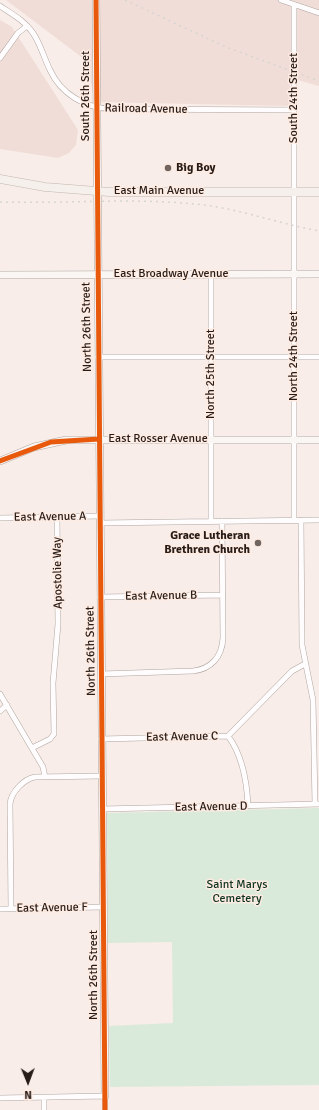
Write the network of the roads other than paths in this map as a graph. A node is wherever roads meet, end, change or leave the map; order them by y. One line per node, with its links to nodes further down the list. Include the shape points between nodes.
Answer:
1 (96, 0): 8 (street, South 26th Street)
2 (281, 0): 3 (street)
3 (294, 5): 5 (street); 9 (street, South 24th Street)
4 (0, 6): 6 (street, Railroad Avenue)
5 (319, 14)
6 (27, 26): 7 (street, via 18,33); 8 (street, Railroad Avenue, via 37,39 50,71 63,90)
7 (0, 58)
8 (96, 108): 9 (street, Railroad Avenue); 11 (street, South 26th Street)
9 (294, 110): 12 (street, South 24th Street)
10 (0, 178): 11 (main road, East Main Avenue, via 46,187)
11 (96, 191): 12 (main road, East Main Avenue); 14 (street, North 26th Street)
12 (294, 192): 13 (main road, East Main Avenue); 16 (street, North 24th Street)
13 (319, 192)
14 (97, 274): 15 (street, East Broadway Avenue); 18 (street, East Broadway Avenue); 19 (street, North 26th Street)
15 (211, 274): 16 (street, East Broadway Avenue); 20 (street, North 25th Street)
16 (294, 274): 17 (street, East Broadway Avenue); 21 (street, North 24th Street)
17 (319, 274)
18 (0, 275)
19 (98, 357): 20 (street); 23 (street, North 26th Street)
20 (211, 357): 21 (street); 24 (street, North 25th Street)
21 (294, 357): 22 (street); 25 (street, North 24th Street)
22 (319, 357)
23 (99, 439): 24 (street, East Rosser Avenue); 27 (street, East Rosser Avenue, via 51,442); 30 (street, North 26th Street)
24 (211, 439): 25 (street, East Rosser Avenue); 35 (street, North 25th Street)
25 (294, 440): 26 (street, East Rosser Avenue); 31 (street, North 24th Street)
26 (319, 440)
27 (0, 461)
28 (57, 517): 29 (street, East Avenue A); 30 (street, East Avenue A); 45 (street, Apostolie Way, via 58,629 53,736)
29 (0, 518)
30 (100, 520): 35 (street, East Avenue A); 37 (street, North 26th Street)
31 (294, 520): 32 (street, East Avenue A); 34 (street, East Avenue A)
32 (300, 520): 33 (street, East Avenue A); 38 (street, via 302,645)
33 (319, 520)
34 (222, 521): 35 (street, East Avenue A); 36 (street)
35 (211, 522)
36 (223, 595): 37 (street, East Avenue B); 39 (street, via 223,643 217,659 209,666 198,671)
37 (100, 597): 39 (street, North 26th Street)
38 (305, 664): 43 (street, East Avenue C, via 292,671); 48 (street, via 314,700)
39 (101, 674): 44 (street, North 26th Street)
40 (0, 694): 41 (street)
41 (7, 705): 42 (street); 45 (street)
42 (0, 711)
43 (228, 736): 44 (street, East Avenue C); 49 (street, via 245,776)
44 (101, 739): 46 (street, North 26th Street)
45 (32, 748): 47 (street, via 43,767)
46 (102, 776): 47 (street); 50 (street, North 26th Street)
47 (45, 777): 53 (street, via 28,780 11,796)
48 (317, 804): 49 (street, East Avenue D)
49 (248, 806): 50 (street, East Avenue D)
50 (102, 809): 51 (street, North 26th Street)
51 (103, 907): 53 (street, East Avenue F); 54 (street, North 26th Street)
52 (0, 909): 53 (street, East Avenue F)
53 (11, 909)
54 (104, 1096): 55 (street); 58 (street, North 26th Street)
55 (44, 1097): 56 (street); 57 (street)
56 (0, 1098)
57 (44, 1110)
58 (105, 1110)

